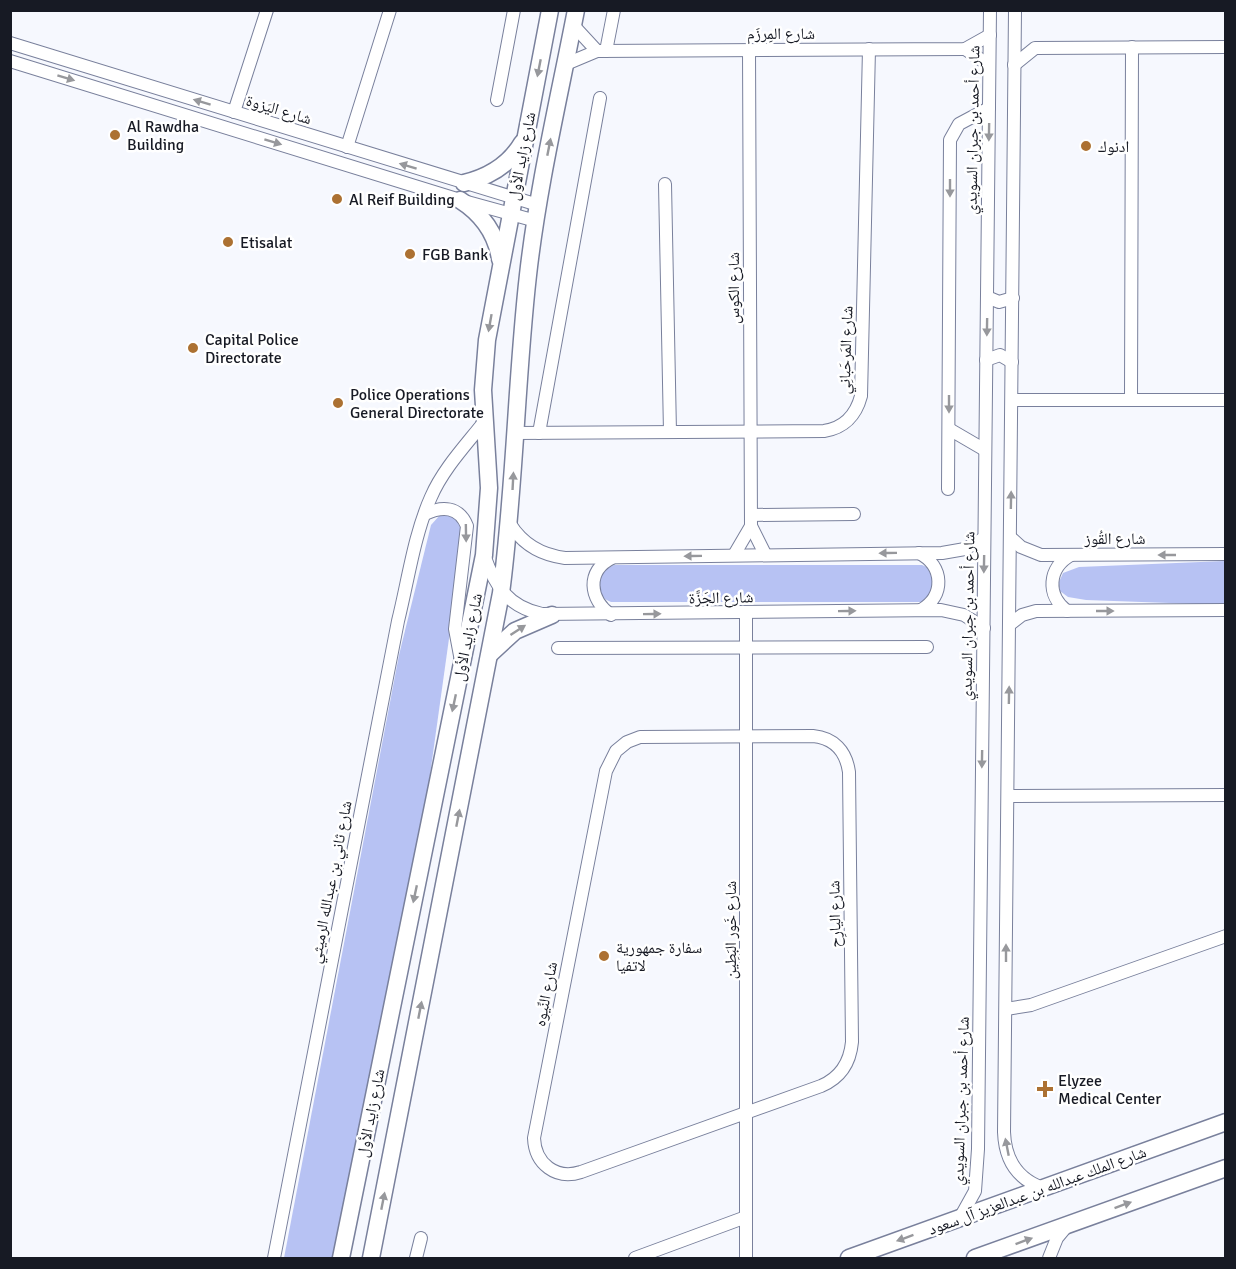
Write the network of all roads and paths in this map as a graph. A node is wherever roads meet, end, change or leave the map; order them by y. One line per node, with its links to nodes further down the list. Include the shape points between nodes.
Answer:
1 (267, 10): 26 (street)
2 (390, 10): 28 (street)
3 (514, 10): 24 (street)
4 (550, 10): 27 (main road, شارع زايد الأول, one-way to 27)
5 (614, 10): 18 (street)
6 (993, 12): 10 (street, شارع أحمد بن جبران السويدي)
7 (1012, 12): 9 (street)
8 (575, 18): 18 (street); 20 (main road, شارع زايد الأول)
9 (1015, 30): 14 (street); 22 (street)
10 (990, 35): 16 (street, شارع المِرزَم); 21 (street, شارع أحمد بن جبران السويدي)
11 (10, 43): 26 (street, شارع اليَزوة, one-way to 11)
12 (1132, 47): 13 (street); 14 (street); 40 (street)
13 (1226, 47)
14 (1035, 48): 22 (street)
15 (869, 49): 16 (street, شارع المِرزَم); 17 (street, شارع المِرزَم); 45 (street, شارع المَرحَبانِي, via 859,404 850,418 831,430)
16 (965, 49): 21 (street)
17 (749, 50): 18 (street, شارع المِرزَم); 45 (street, شارع الكوس)
18 (602, 51): 20 (street, شارع المِرزَم)
19 (10, 61): 31 (street, شارع اليَزوة, one-way to 31)
20 (566, 64): 33 (main road, شارع زايد الأول, one-way to 20)
21 (989, 65): 25 (street, شارع أحمد بن جبران السويدي)
22 (1014, 65): 36 (street)
23 (600, 98): 47 (street)
24 (497, 99)
25 (989, 108): 35 (street, شارع أحمد بن جبران السويدي, one-way to 35); 43 (street, one-way to 43, via 959,124 950,140)
26 (234, 112): 28 (street, شارع اليَزوة)
27 (525, 137): 29 (main road, via 501,167); 32 (main road, شارع زايد الأول)
28 (347, 147): 29 (street, شارع اليَزوة, one-way to 28)
29 (464, 183): 32 (street, شارع اليَزوة)
30 (665, 184): 44 (street)
31 (460, 200): 32 (street, شارع اليَزوة); 34 (main road, via 488,226)
32 (512, 206): 33 (street, شارع اليَزوة); 34 (main road, شارع زايد الأول)
33 (537, 213): 46 (main road, شارع زايد الأول)
34 (501, 266): 42 (main road, شارع زايد الأول, one-way to 42, via 487,340)
35 (987, 297): 36 (street, via 999,302); 37 (street, شارع أحمد بن جبران السويدي, one-way to 37)
36 (1013, 298): 38 (street)
37 (986, 360): 38 (street, via 1000,355); 48 (street, شارع أحمد بن جبران السويدي)
38 (1012, 362): 39 (street)
39 (1012, 400): 40 (street); 54 (street, one-way to 39)
40 (1131, 400): 41 (street)
41 (1226, 400)
42 (484, 422): 50 (street, شارع ثاني بن عبدالله الرميثي, via 439,481); 59 (main road, شارع زايد الأول, via 489,488)
43 (949, 429): 48 (street); 49 (street)
44 (670, 432): 45 (street, شارع المَرحَبانِي); 47 (street, شارع المَرحَبانِي)
45 (750, 432): 52 (street, شارع الكوس)
46 (515, 433): 47 (street, شارع المَرحَبانِي); 53 (main road, شارع زايد الأول, one-way to 46)
47 (538, 433)
48 (986, 450): 55 (street, شارع أحمد بن جبران السويدي)
49 (948, 489)
50 (425, 514): 76 (street, one-way to 76, via 448,508 462,516 467,526 455,629); 91 (street, شارع ثاني بن عبدالله الرميثي, via 398,621)
51 (854, 514): 52 (street)
52 (751, 520): 57 (street, شارع الكوس); 60 (street)
53 (510, 524): 62 (street, via 527,544 544,554 566,558); 63 (main road, شارع زايد الأول)
54 (1010, 537): 61 (street, شارع القُوز, via 1034,553); 70 (street)
55 (984, 538): 56 (street, via 957,551); 71 (street, شارع أحمد بن جبران السويدي, one-way to 71)
56 (919, 553): 57 (street, one-way to 57); 64 (street, via 930,560 939,578 935,597)
57 (765, 554): 60 (street)
58 (1226, 554): 61 (street, شارع القُوز, one-way to 61)
59 (484, 555): 63 (street); 76 (main road, شارع زايد الأول)
60 (734, 555): 62 (street, one-way to 62)
61 (1071, 555): 66 (street, via 1060,562 1052,579 1055,597)
62 (613, 557): 69 (street, via 598,569 593,582 597,601)
63 (501, 593): 68 (street, شارع الجَزَّة, via 524,609); 75 (main road, شارع زايد الأول)
64 (921, 610): 67 (street, شارع الجَزَّة, one-way to 64); 71 (street, شارع الجَزَّة, via 956,612)
65 (1226, 610): 66 (street, one-way to 65)
66 (1067, 611): 70 (street, via 1029,612)
67 (746, 613): 69 (street, شارع الجَزَّة, one-way to 67); 73 (street, شارع خَور البَطِين)
68 (552, 615): 69 (street, شارع الجَزَّة); 75 (main road, one-way to 68, via 515,631)
69 (611, 615)
70 (1009, 625): 79 (street, one-way to 70)
71 (984, 628): 87 (street, شارع أحمد بن جبران السويدي, one-way to 87, via 977,1176 972,1198)
72 (927, 646): 73 (street)
73 (746, 647): 74 (street); 77 (street, شارع خَور البَطِين)
74 (558, 648)
75 (490, 654): 93 (main road, شارع زايد الأول, one-way to 75)
76 (462, 663): 92 (main road, شارع زايد الأول, one-way to 92)
77 (746, 738): 82 (street, شارع خَور البَطِين); 82 (street, شارع اليارِح, via 821,737 836,744 845,757 849,772 852,1042 847,1063 833,1079); 82 (street, شارع النِّيوه, via 640,737 621,746 611,757 534,1145 538,1158 548,1168 560,1174 574,1174)
78 (1226, 795): 79 (street)
79 (1008, 796): 81 (street, one-way to 79)
80 (1226, 936): 81 (street, via 1031,1005)
81 (1006, 1009): 85 (street, one-way to 81, via 1021,1177 1005,1147)
82 (746, 1114): 86 (street, شارع خَور البَطِين)
83 (1226, 1122): 85 (main road, شارع الملك عبدالله بن عبدالعزيز آل سعود)
84 (1226, 1168): 88 (main road, one-way to 84)
85 (1043, 1188): 87 (main road, شارع الملك عبدالله بن عبدالعزيز آل سعود)
86 (746, 1217): 90 (street, شارع خَور البَطِين); 95 (street)
87 (960, 1218): 97 (main road, شارع الملك عبدالله بن عبدالعزيز آل سعود, one-way to 97)
88 (1068, 1225): 98 (main road, one-way to 88); 99 (street, via 1057,1238)
89 (420, 1238): 94 (street)
90 (746, 1253): 96 (street, شارع خَور البَطِين)
91 (274, 1258)
92 (341, 1258)
93 (371, 1258)
94 (416, 1258)
95 (635, 1258)
96 (754, 1258)
97 (849, 1258)
98 (980, 1258)
99 (1049, 1258)

